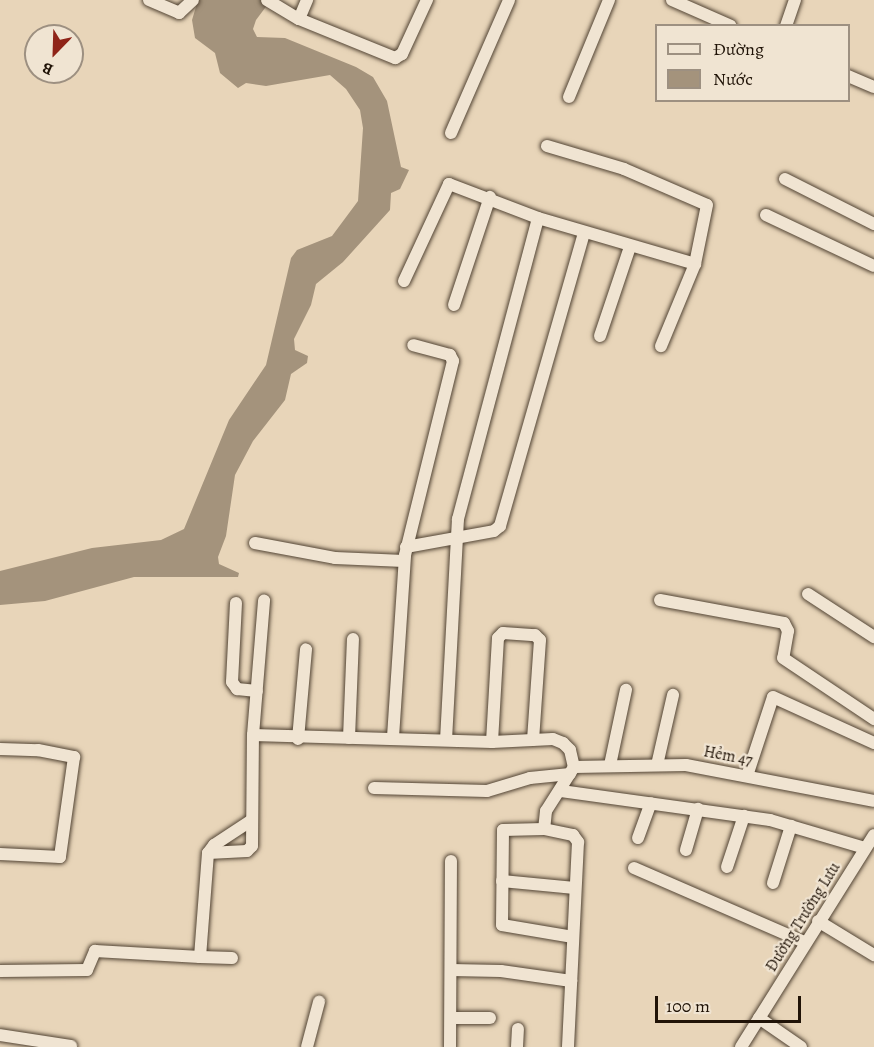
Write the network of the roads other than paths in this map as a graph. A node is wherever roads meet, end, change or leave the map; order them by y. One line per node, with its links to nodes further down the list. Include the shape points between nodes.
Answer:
1 (149, 0): 2 (street, via 180,13)
2 (193, 0)
3 (267, 0): 10 (street)
4 (307, 0): 10 (street)
5 (428, 0): 10 (street, via 402,54 395,58)
6 (509, 0): 16 (street)
7 (609, 0): 15 (street)
8 (672, 0): 11 (street)
9 (795, 0): 12 (street)
10 (299, 19)
11 (726, 24)
12 (787, 24)
13 (850, 76): 14 (street)
14 (874, 87)
15 (569, 97)
16 (451, 133)
17 (547, 146): 25 (street, via 624,169 707,206)
18 (785, 179): 22 (street)
19 (490, 197): 21 (street); 27 (street, via 456,185 446,187); 28 (street)
20 (766, 215): 26 (street)
21 (538, 218): 23 (street); 32 (street)
22 (874, 224)
23 (584, 234): 24 (street); 32 (street, via 500,526 494,531)
24 (630, 247): 25 (street); 29 (street)
25 (695, 264): 31 (street)
26 (874, 266)
27 (404, 281)
28 (454, 305)
29 (600, 336)
30 (413, 345): 34 (street, via 450,355 453,361)
31 (661, 346)
32 (454, 540): 34 (street); 51 (street)
33 (255, 543): 35 (street, via 335,558)
34 (406, 547): 35 (street)
35 (404, 563): 48 (street)
36 (808, 594): 40 (street)
37 (264, 600): 44 (street)
38 (660, 600): 46 (street, via 784,623 788,630 783,658)
39 (236, 603): 44 (street, via 232,682 237,689)
40 (874, 637)
41 (353, 639): 49 (street)
42 (306, 649): 50 (street)
43 (626, 690): 56 (street)
44 (256, 691): 47 (street)
45 (673, 695): 57 (street)
46 (874, 719)
47 (253, 735): 50 (street); 65 (street)
48 (393, 737): 49 (street); 51 (street)
49 (349, 738): 50 (street)
50 (298, 739)
51 (446, 740): 53 (street)
52 (533, 740): 53 (street); 53 (street, via 540,640 535,635 503,633 498,638); 58 (street, via 563,742 570,750)
53 (492, 742)
54 (874, 743): 59 (street, via 773,697)
55 (0, 749): 74 (street, via 38,750 73,759 60,857)
56 (610, 765): 57 (street, Hẻm 47); 58 (street, Hẻm 47)
57 (657, 765): 59 (street, Hẻm 47, via 686,765)
58 (572, 771): 60 (street, Hẻm 47, via 487,791); 61 (street)
59 (747, 776): 62 (street, Hẻm 47)
60 (374, 788)
61 (561, 791): 63 (street); 68 (street, via 546,811)
62 (874, 801)
63 (651, 803): 64 (street); 70 (street)
64 (698, 810): 66 (street); 72 (street)
65 (253, 814): 73 (street); 73 (street, via 251,849)
66 (744, 816): 67 (street); 76 (street)
67 (791, 826): 71 (street); 79 (street)
68 (544, 829): 78 (street, via 503,830); 80 (street, via 576,838)
69 (874, 835): 71 (street, Đường Trường Lưu)
70 (638, 838)
71 (865, 848): 81 (street, Đường Trường Lưu)
72 (686, 850)
73 (208, 853): 85 (street)
74 (0, 854)
75 (451, 861): 87 (street)
76 (726, 867)
77 (634, 868): 83 (street)
78 (502, 881): 80 (street); 82 (street, via 504,928)
79 (773, 883)
80 (575, 888): 82 (street)
81 (818, 921): 83 (street, Đường Trường Lưu); 84 (street)
82 (573, 937): 89 (street)
83 (804, 942): 93 (street, Đường Trường Lưu)
84 (874, 955)
85 (200, 957): 86 (street); 88 (street, via 95,951 87,970)
86 (232, 958)
87 (451, 970): 89 (street, via 501,971); 91 (street)
88 (0, 971)
89 (571, 981): 100 (street)
90 (320, 1002): 97 (street)
91 (451, 1018): 92 (street); 98 (street)
92 (490, 1018)
93 (759, 1018): 101 (street, Đường Trường Lưu); 102 (street)
94 (518, 1029): 99 (street)
95 (0, 1035): 96 (street)
96 (71, 1046)
97 (307, 1047)
98 (450, 1047)
99 (517, 1047)
100 (568, 1047)
101 (741, 1047)
102 (801, 1047)

